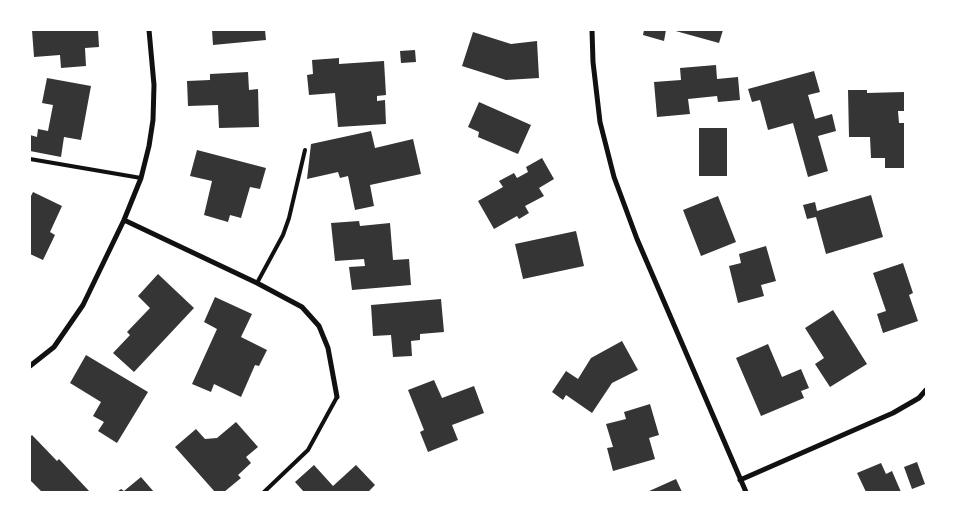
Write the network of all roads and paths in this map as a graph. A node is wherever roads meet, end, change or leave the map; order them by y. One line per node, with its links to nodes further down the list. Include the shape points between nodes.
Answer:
1 (149, 30): 5 (street, via 154,85 153,120)
2 (592, 30): 11 (street, via 600,122 614,177 637,239)
3 (304, 150): 7 (lane, via 283,235)
4 (30, 159): 5 (lane)
5 (141, 178): 6 (street)
6 (124, 220): 7 (street); 8 (street, via 68,329 54,347)
7 (257, 283): 10 (street, via 302,307 318,326 328,348)
8 (30, 366)
9 (926, 390): 11 (street, via 919,398 893,413)
10 (337, 397): 12 (lane, via 308,450)
11 (740, 480): 13 (street)
12 (264, 492)
13 (746, 492)

